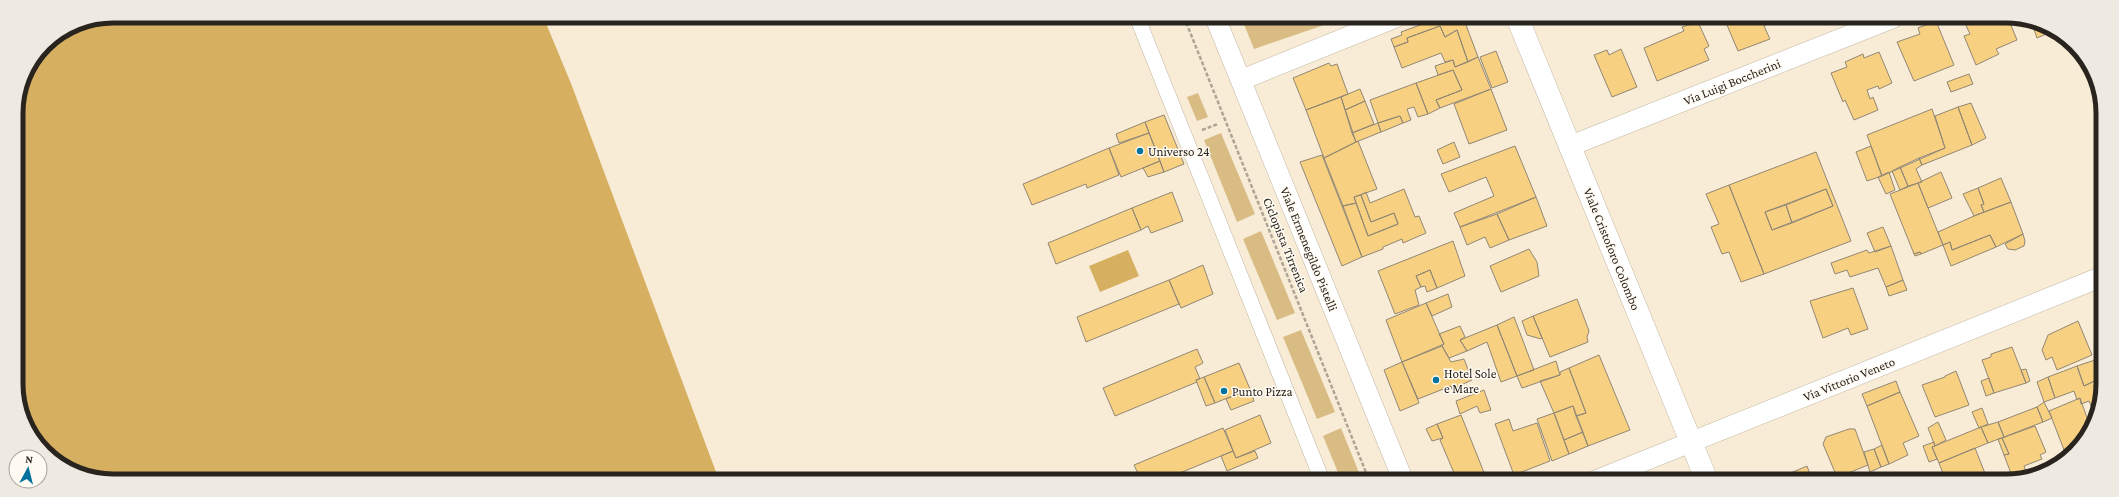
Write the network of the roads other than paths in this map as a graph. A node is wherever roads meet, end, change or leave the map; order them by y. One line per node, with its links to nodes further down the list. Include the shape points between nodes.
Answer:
1 (1139, 23): 10 (street)
2 (1217, 23): 6 (street, Viale Ermenegildo Pistelli)
3 (1382, 23): 6 (street)
4 (1519, 23): 7 (street, Viale Cristoforo Colombo)
5 (1880, 23): 7 (street, Via Luigi Boccherini)
6 (1241, 80): 11 (street, Viale Ermenegildo Pistelli)
7 (1570, 146): 9 (street, Viale Cristoforo Colombo)
8 (2096, 279): 9 (street, Via Vittorio Veneto)
9 (1691, 442): 12 (street, Via Vittorio Veneto); 13 (street, Viale Cristoforo Colombo)
10 (1320, 474)
11 (1402, 474)
12 (1612, 474)
13 (1704, 474)

